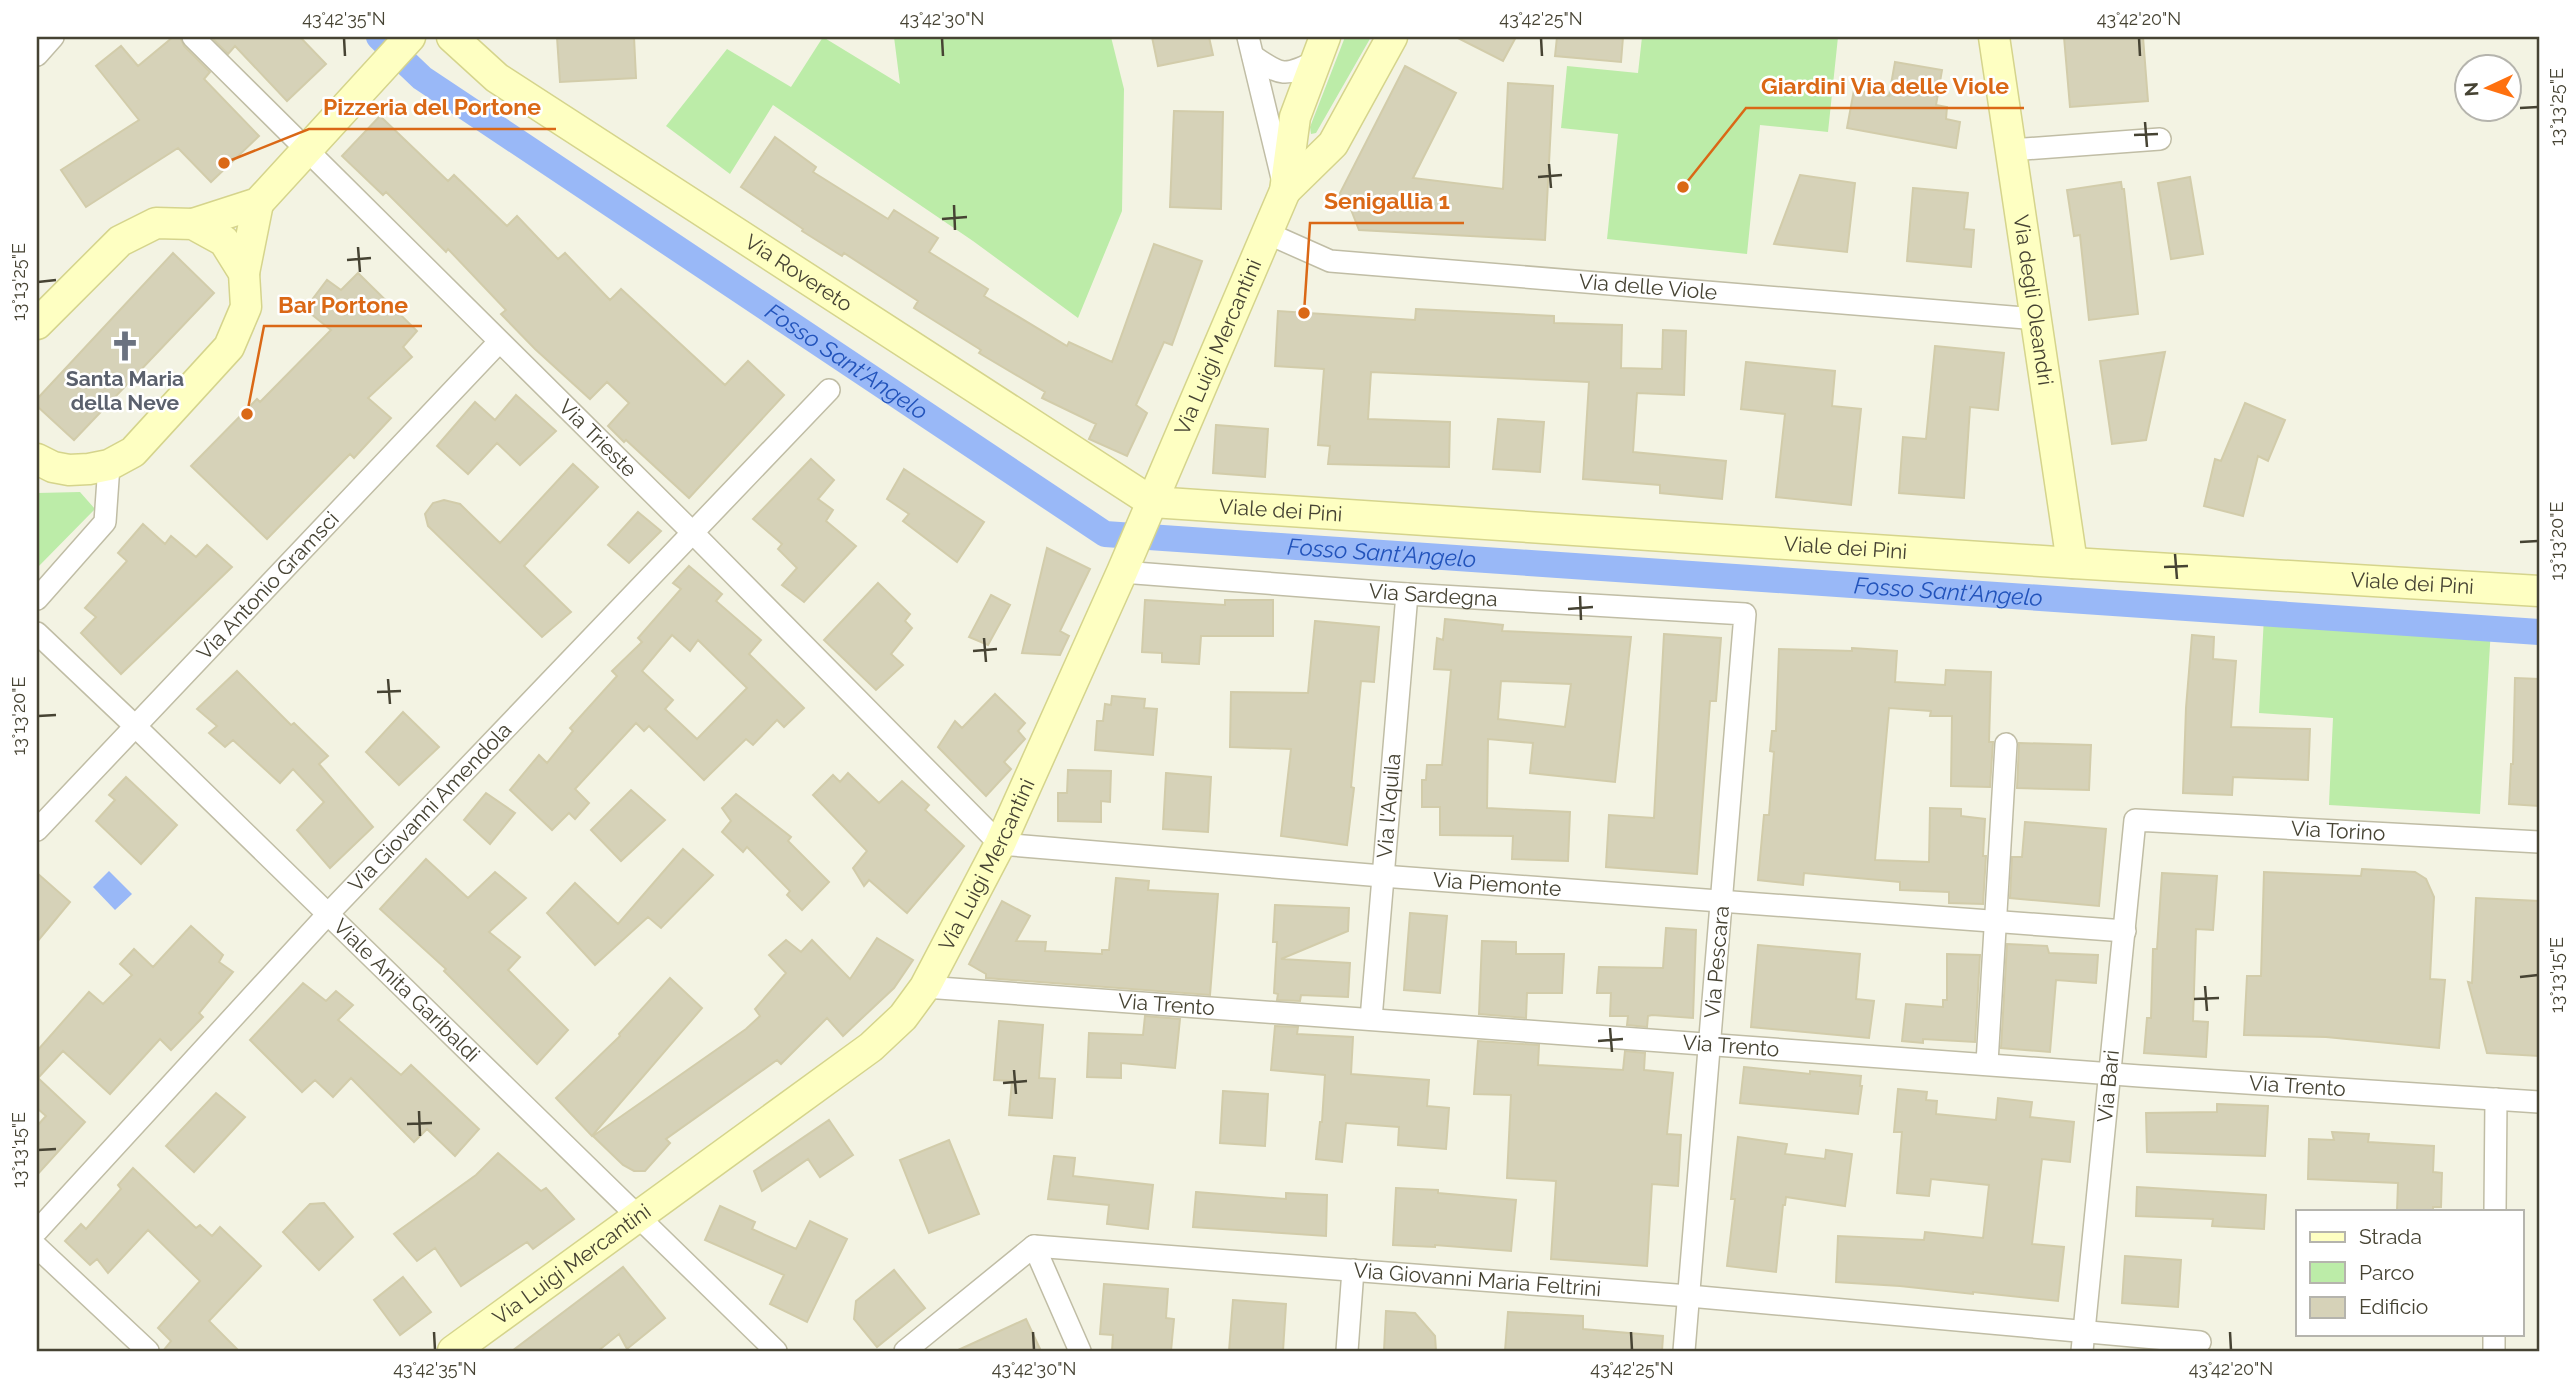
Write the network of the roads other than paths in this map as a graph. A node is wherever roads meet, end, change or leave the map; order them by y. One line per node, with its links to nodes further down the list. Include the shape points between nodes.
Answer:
1 (53, 37): 9 (street)
2 (193, 37): 11 (street, Via Trieste)
3 (410, 37): 11 (street)
4 (452, 37): 24 (street, Via Rovereto, via 497,78)
5 (1392, 37): 13 (street, via 1333,144)
6 (1994, 37): 12 (street, Via degli Oleandri)
7 (1251, 47): 8 (street, via 1275,72 1294,72); 13 (street)
8 (1320, 49): 13 (street, via 1295,117)
9 (37, 55)
10 (2160, 139): 12 (street)
11 (305, 150): 14 (street); 20 (street, Via Trieste)
12 (2011, 150): 18 (street, Via degli Oleandri)
13 (1285, 191): 16 (street, Via Luigi Mercantini)
14 (258, 203): 15 (street); 17 (street)
15 (193, 224): 17 (street, via 224,241); 19 (street, via 156,223 120,241)
16 (1267, 233): 18 (street, Via delle Viole, via 1330,261); 24 (street, Via Luigi Mercantini)
17 (244, 273): 22 (street, via 246,307 229,347 133,452)
18 (2037, 319): 26 (street, Via degli Oleandri)
19 (37, 324)
20 (499, 342): 25 (street, Via Trieste); 33 (street, Via Antonio Gramsci)
21 (829, 390): 25 (street, Via Giovanni Amendola)
22 (109, 465): 23 (street, via 69,470); 30 (street, via 106,522)
23 (42, 466)
24 (1152, 502): 26 (street, Viale dei Pini); 27 (street, Via Luigi Mercantini)
25 (693, 533): 38 (street, Via Trieste); 41 (street, Via Giovanni Amendola)
26 (2072, 563): 28 (street, Viale dei Pini)
27 (1122, 572): 29 (street, Via Sardegna); 38 (street, Via Luigi Mercantini)
28 (2539, 591)
29 (1407, 594): 31 (street, Via Sardegna); 39 (street, Via l'Aquila)
30 (37, 599)
31 (1745, 614): 40 (street, Via Pescara)
32 (37, 633): 33 (street, Viale Anita Garibaldi)
33 (134, 725): 36 (street, Via Antonio Gramsci); 41 (street, Viale Anita Garibaldi)
34 (2006, 744): 42 (street)
35 (2135, 820): 37 (street, Via Torino); 43 (street, Via Bari)
36 (37, 830)
37 (2539, 842)
38 (1000, 844): 39 (street, Via Piemonte); 44 (street, Via Luigi Mercantini)
39 (1382, 876): 40 (street, Via Piemonte); 45 (street, Via l'Aquila)
40 (1722, 901): 42 (street, Via Piemonte); 46 (street, Via Pescara)
41 (327, 915): 52 (street, Viale Anita Garibaldi); 53 (street, Via Giovanni Amendola)
42 (1995, 922): 43 (street, Via Piemonte); 47 (street)
43 (2125, 931): 48 (street, Via Bari)
44 (925, 987): 45 (street, Via Trento); 52 (street, Via Luigi Mercantini, via 903,1017 871,1047)
45 (1371, 1019): 46 (street, Via Trento)
46 (1711, 1042): 47 (street, Via Trento); 57 (street, Via Pescara)
47 (1987, 1063): 48 (street, Via Trento)
48 (2111, 1073): 49 (street, Via Trento); 58 (street, Via Bari)
49 (2496, 1099): 50 (street, Via Trento); 51 (street)
50 (2539, 1101)
51 (2496, 1210)
52 (638, 1217): 61 (street, Via Luigi Mercantini); 62 (street, Viale Anita Garibaldi)
53 (37, 1231)
54 (1034, 1246): 56 (street, Via Giovanni Maria Feltrini); 63 (street); 64 (street)
55 (37, 1247): 60 (street)
56 (1353, 1270): 57 (street, Via Giovanni Maria Feltrini); 65 (street)
57 (1689, 1296): 58 (street, Via Giovanni Maria Feltrini); 66 (street, Via Pescara)
58 (2083, 1341): 59 (street, Via Giovanni Maria Feltrini)
59 (2200, 1342)
60 (148, 1351)
61 (453, 1351)
62 (776, 1351)
63 (905, 1351)
64 (1080, 1351)
65 (1347, 1351)
66 (1684, 1351)

